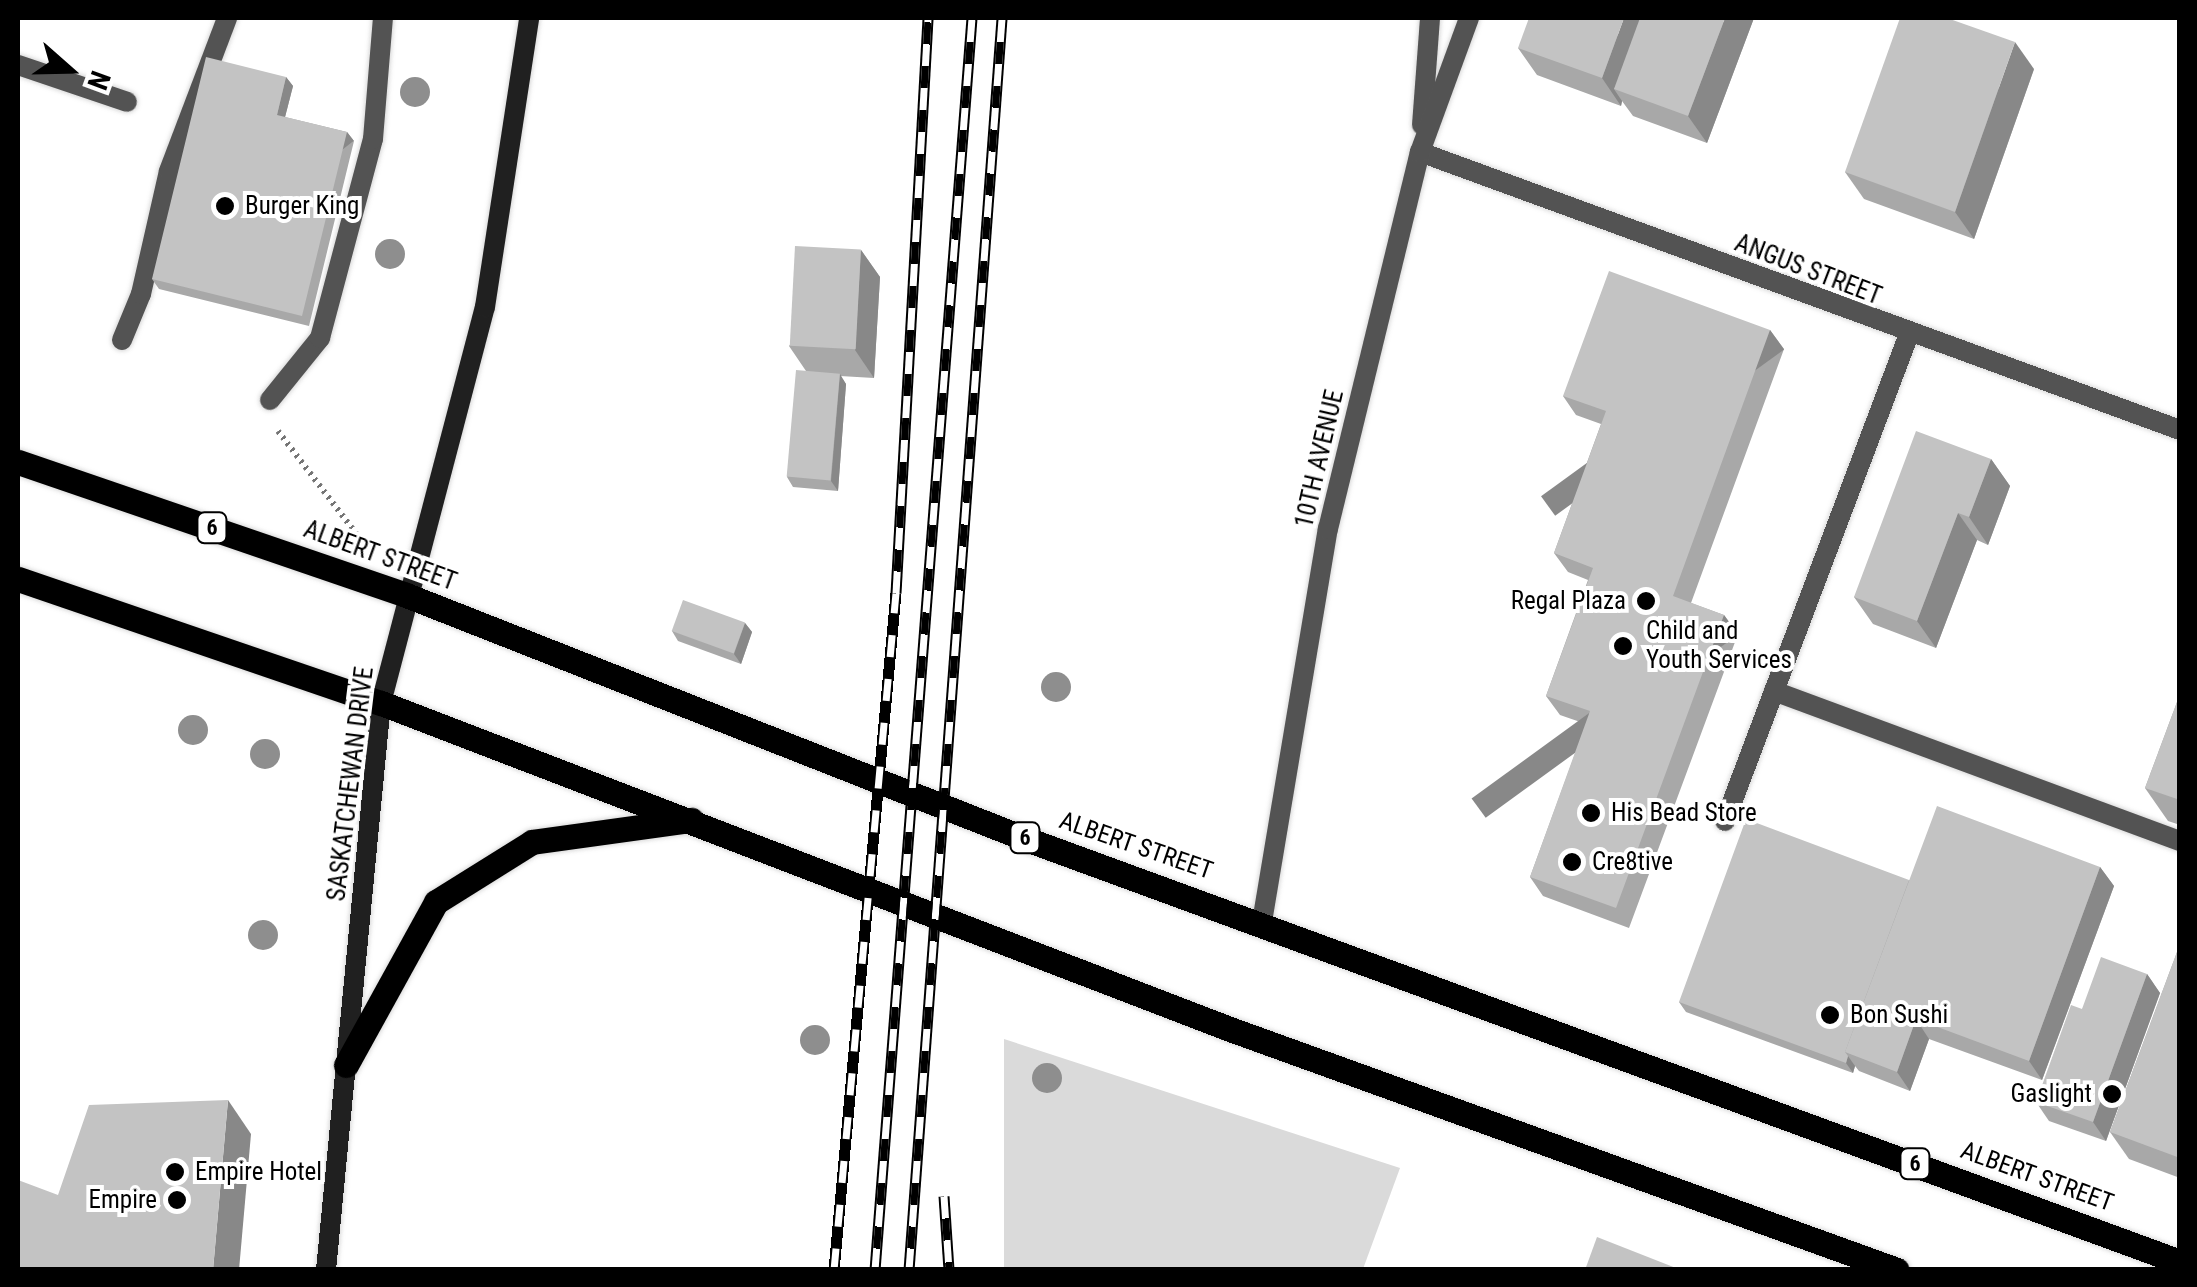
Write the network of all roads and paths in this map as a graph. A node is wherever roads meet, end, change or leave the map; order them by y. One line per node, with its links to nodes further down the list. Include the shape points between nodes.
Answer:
1 (227, 18): 10 (street, via 170,170 141,294)
2 (382, 18): 11 (street, via 373,139 320,338)
3 (529, 18): 16 (main road, SASKATCHEWAN DRIVE, via 485,306)
4 (1430, 18): 8 (street)
5 (1468, 18): 8 (street, 10TH AVENUE)
6 (18, 65): 7 (street)
7 (126, 102)
8 (1420, 152): 9 (street, ANGUS STREET); 22 (street, 10TH AVENUE, via 1328,529)
9 (1908, 334): 12 (street, ANGUS STREET); 17 (street)
10 (122, 340)
11 (270, 400): 14 (path, via 282,441)
12 (2180, 430)
13 (18, 462): 16 (main road, ALBERT STREET / 6)
14 (366, 544)
15 (18, 579): 18 (main road)
16 (406, 596): 18 (main road, SASKATCHEWAN DRIVE); 22 (main road, ALBERT STREET / 6, via 1026,839)
17 (1774, 691): 20 (street); 21 (street)
18 (380, 703): 19 (main road); 23 (main road, SASKATCHEWAN DRIVE)
19 (698, 820): 23 (main road, via 532,842 436,902); 26 (main road, via 1227,1028)
20 (1725, 820)
21 (2180, 841)
22 (1262, 922): 24 (main road, ALBERT STREET / 6)
23 (346, 1066): 25 (main road, SASKATCHEWAN DRIVE)
24 (2180, 1262)
25 (326, 1270)
26 (1897, 1270)

